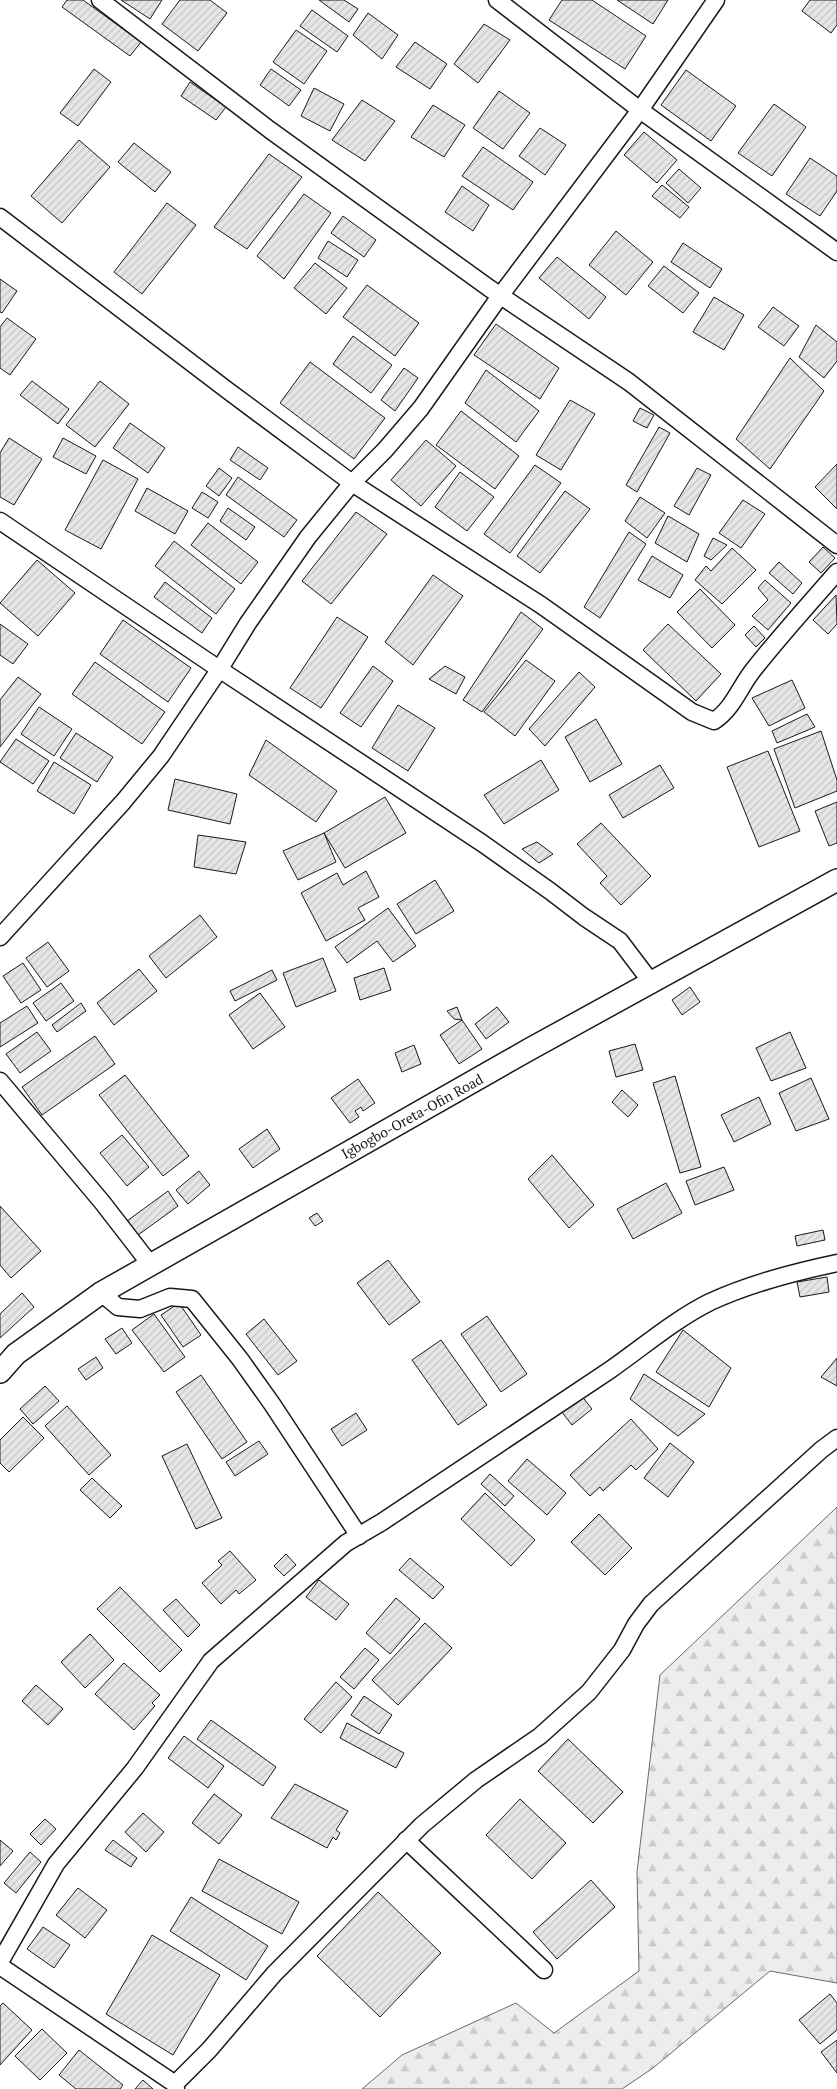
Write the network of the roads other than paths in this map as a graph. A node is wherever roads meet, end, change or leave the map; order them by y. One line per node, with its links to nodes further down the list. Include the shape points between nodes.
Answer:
1 (100, 0): 7 (street, via 278,135)
2 (496, 0): 4 (street)
3 (716, 0): 4 (street)
4 (640, 110): 6 (street); 7 (street)
5 (0, 216): 8 (street)
6 (837, 252)
7 (500, 296): 8 (street, via 422,408); 10 (street, via 629,382)
8 (352, 483): 11 (street, via 541,605 692,712 714,720 732,704 752,671); 12 (street, via 308,537 248,623)
9 (0, 521): 12 (street)
10 (837, 546)
11 (837, 572)
12 (220, 670): 14 (street, via 161,756); 15 (street, via 482,843 620,941)
13 (837, 880): 15 (street, Igbogbo-Oreta-Ofin Road)
14 (0, 937)
15 (651, 982): 18 (street, Igbogbo-Oreta-Ofin Road)
16 (0, 1081): 18 (street)
17 (837, 1263): 22 (street, via 753,1284 681,1318 626,1359)
18 (150, 1264): 19 (street, Igbogbo-Oreta-Ofin Road)
19 (101, 1292): 20 (street, Igbogbo-Oreta-Ofin Road, via 16,1354); 22 (street, via 118,1307 140,1309 170,1297 192,1299 272,1404)
20 (0, 1372)
21 (837, 1438): 23 (street, via 651,1604 622,1650 589,1692 540,1736 476,1780)
22 (359, 1536): 24 (street, via 346,1543 211,1661 135,1768 56,1864)
23 (406, 1840): 25 (street); 26 (street, via 274,1974)
24 (0, 1964): 26 (street)
25 (544, 1970)
26 (176, 2087)

